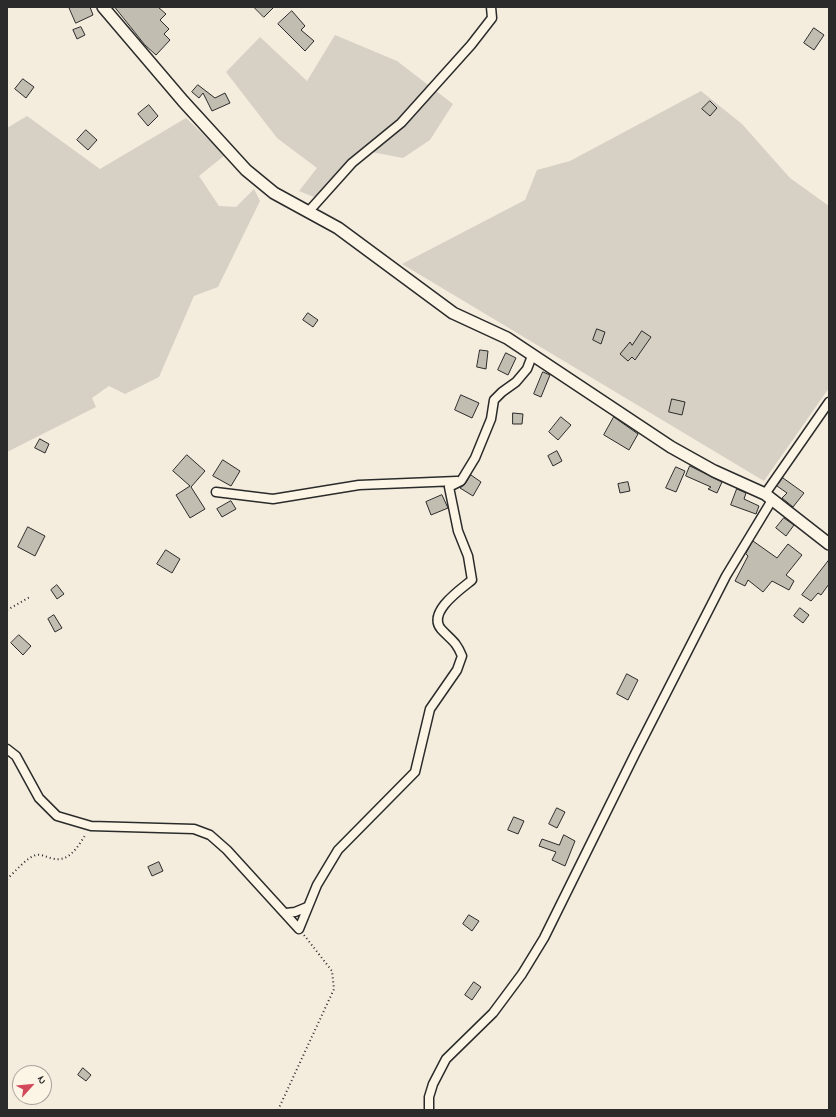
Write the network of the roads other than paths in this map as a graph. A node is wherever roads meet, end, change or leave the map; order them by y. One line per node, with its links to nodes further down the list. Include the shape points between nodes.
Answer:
1 (103, 7): 3 (street, via 182,101 246,170 274,193)
2 (491, 7): 3 (street, via 492,18 471,45 401,123 352,163)
3 (309, 211): 4 (street, via 338,228 453,313 506,338)
4 (532, 356): 6 (street, via 527,368 516,382 494,400 491,419 483,440); 8 (street, via 671,447)
5 (829, 402): 8 (street)
6 (461, 481): 7 (street, via 359,486 274,499); 11 (street, via 449,487 472,580 446,601 438,619 440,627 456,642 462,656 458,670 430,709 415,772 338,850)
7 (216, 492)
8 (768, 497): 9 (street); 13 (street, via 631,761 544,938 522,974 493,1013 446,1059 432,1084)
9 (829, 544)
10 (7, 749): 12 (street, via 16,756 39,798 57,816 91,826 194,829 210,835)
11 (307, 907): 12 (street); 12 (street, via 299,929)
12 (286, 913)
13 (428, 1110)

